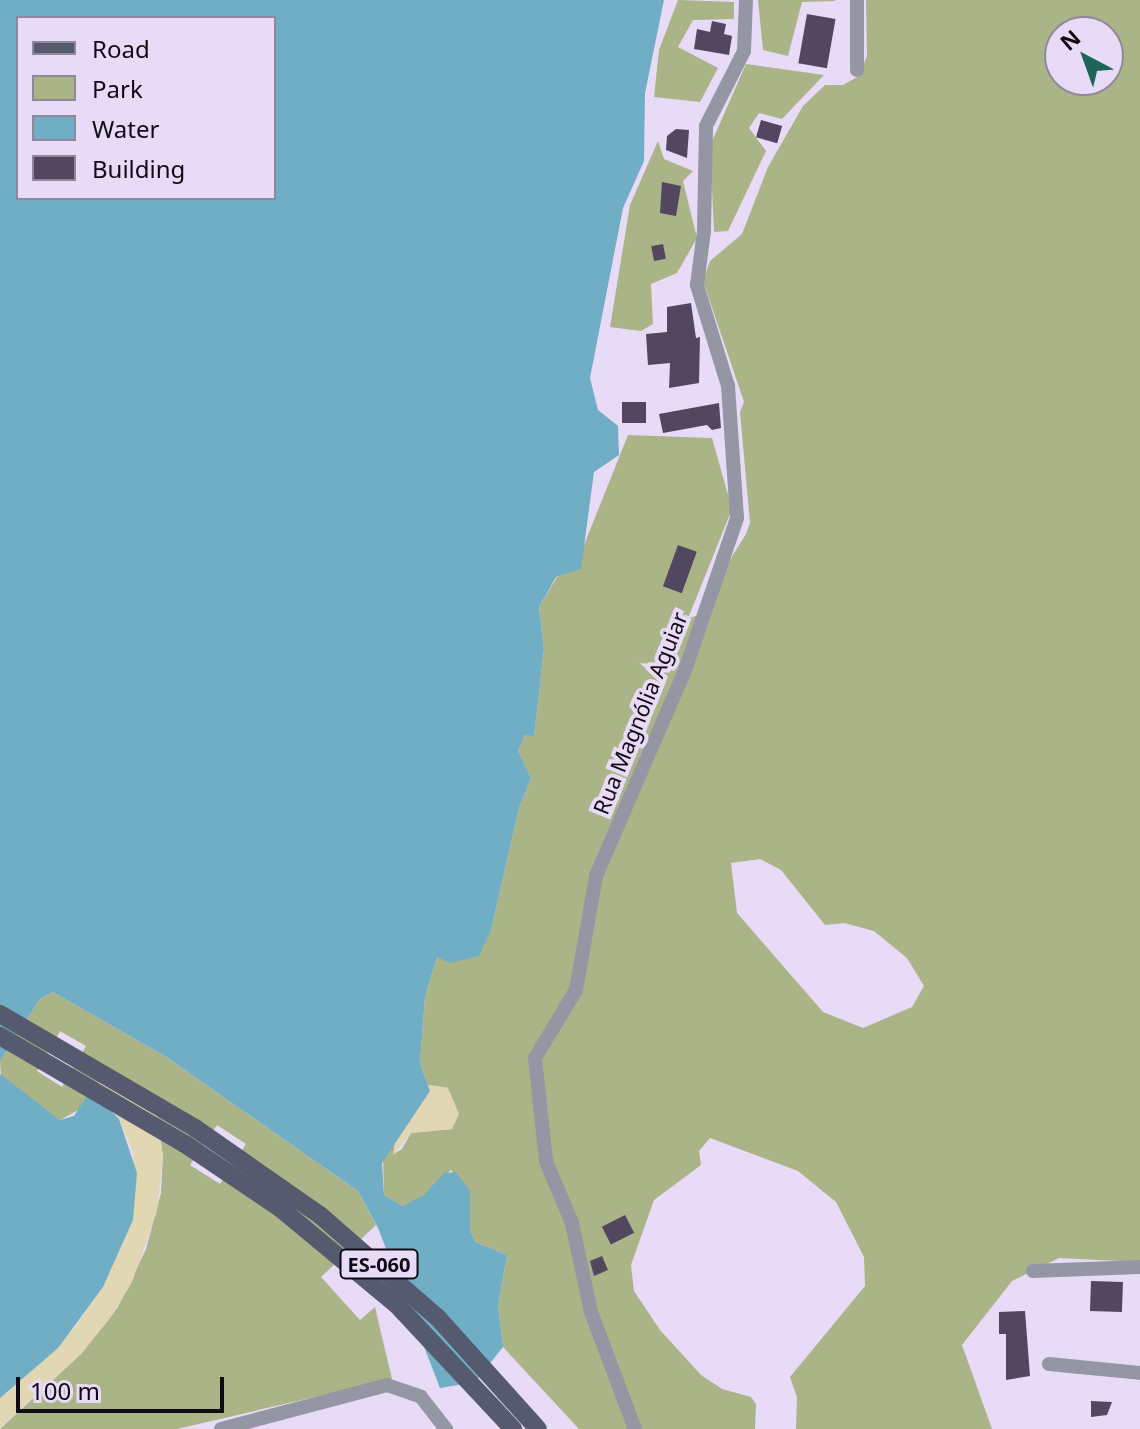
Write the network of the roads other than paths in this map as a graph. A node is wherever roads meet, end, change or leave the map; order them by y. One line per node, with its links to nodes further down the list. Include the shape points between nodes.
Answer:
1 (746, 0): 15 (street, Rua Magnólia Aguiar, via 744,51 706,126 697,285 728,386 737,518 684,673 596,876 576,990 535,1058 546,1161 572,1223 591,1312)
2 (857, 0): 3 (street)
3 (857, 70)
4 (0, 1014): 14 (main road, ES-060, via 195,1128 321,1216 438,1318)
5 (0, 1036): 13 (main road, ES-060, via 185,1144 310,1231 424,1332)
6 (1140, 1267): 7 (street)
7 (1033, 1271)
8 (1049, 1364): 9 (street)
9 (1140, 1373)
10 (240, 1426): 11 (street); 12 (street, via 387,1385 421,1397)
11 (221, 1429)
12 (446, 1429)
13 (513, 1429)
14 (538, 1429)
15 (635, 1429)

